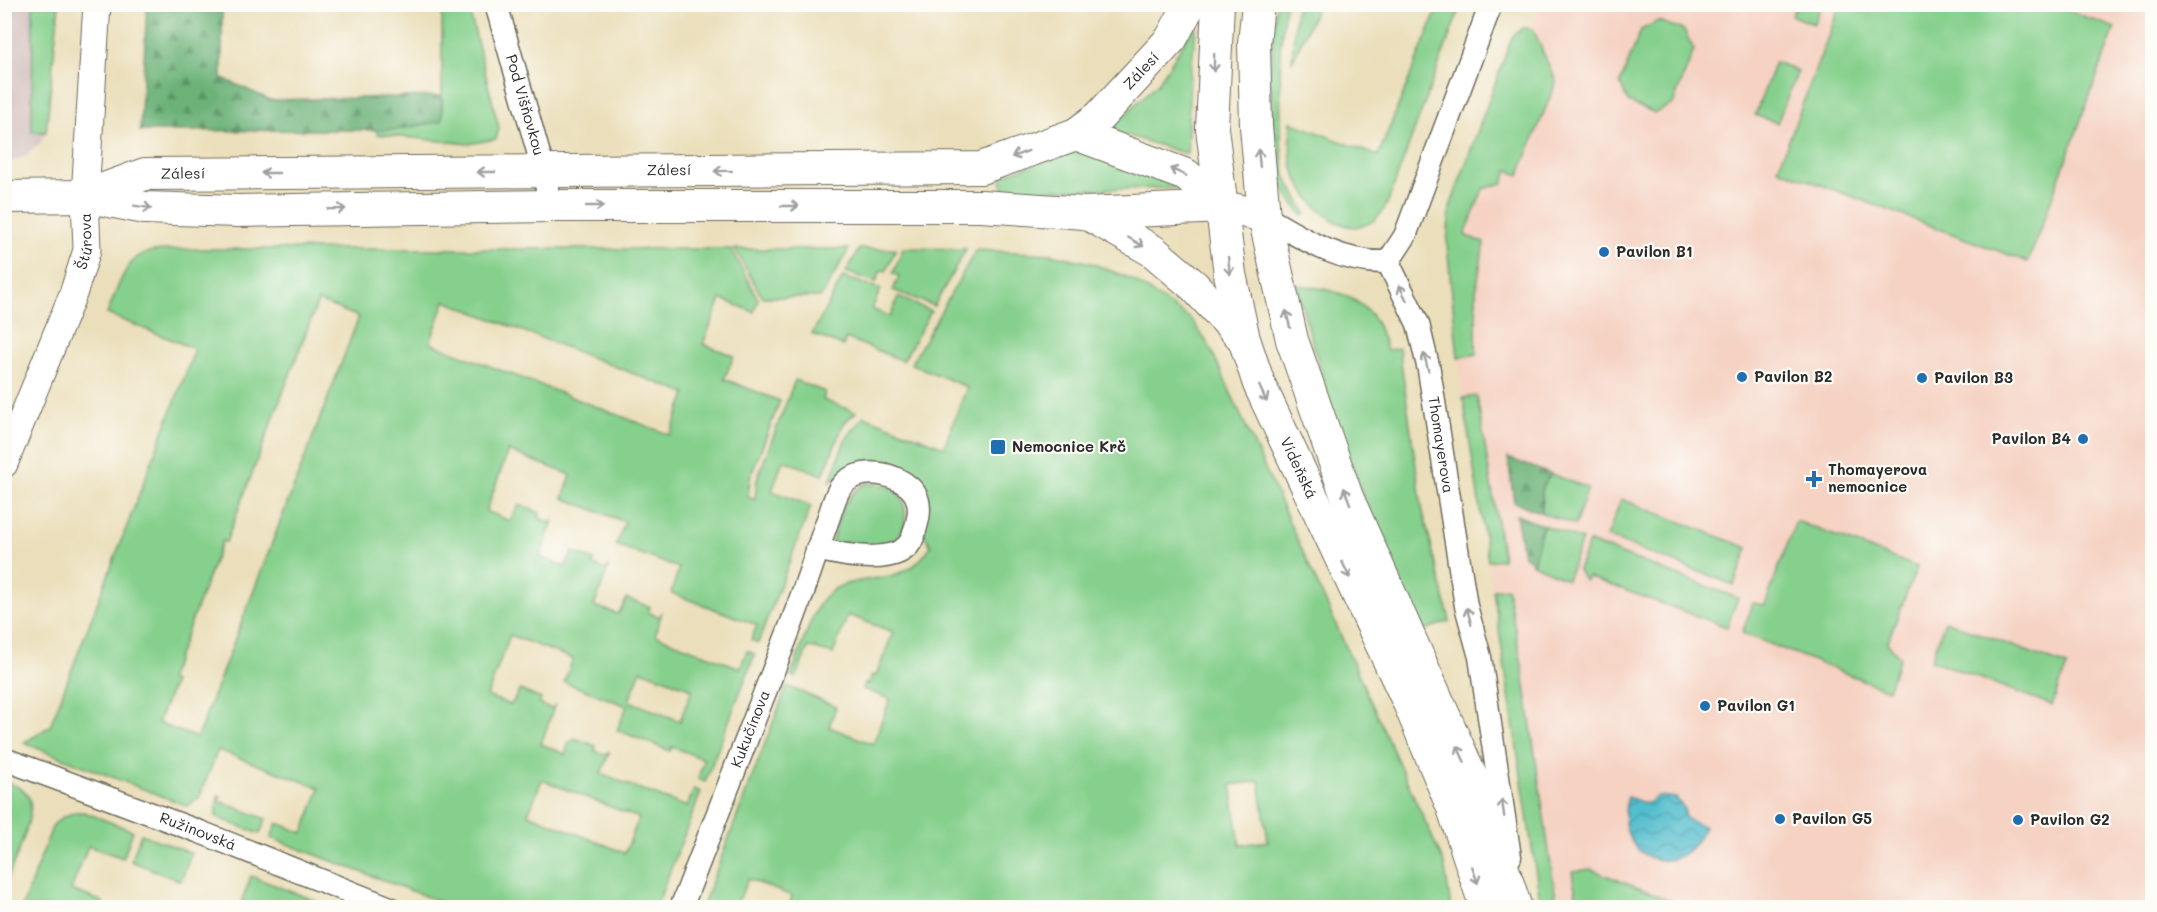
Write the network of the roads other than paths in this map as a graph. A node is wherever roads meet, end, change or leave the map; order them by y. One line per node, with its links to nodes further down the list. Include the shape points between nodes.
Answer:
1 (97, 4): 10 (street, Štúrova)
2 (496, 4): 8 (street, Pod Višňovkou)
3 (1190, 4): 7 (main road, Zálesí, via 1171,39 1099,117)
4 (1218, 4): 12 (main road, Vídeňská, one-way to 12, via 1212,128)
5 (1258, 4): 14 (main road, one-way to 5, via 1256,126 1254,43)
6 (1491, 4): 15 (street, via 1405,236)
7 (1076, 134): 8 (main road, Zálesí, one-way to 8, via 981,168); 12 (main road, one-way to 7, via 1185,175)
8 (544, 172): 10 (main road, Zálesí, one-way to 10, via 145,174); 11 (street, Pod Višňovkou)
9 (4, 196): 10 (main road, Zálesí)
10 (85, 196): 11 (main road, Zálesí, one-way to 11, via 146,208 238,212); 17 (street, Štúrova, via 87,250)
11 (550, 206): 13 (main road, Zálesí, one-way to 13, via 981,206)
12 (1224, 207): 13 (main road, Zálesí); 14 (main road); 16 (main road, Vídeňská, one-way to 16, via 1230,274)
13 (1085, 213): 16 (main road, one-way to 16, via 1153,251 1194,286)
14 (1264, 216): 15 (street, via 1321,249 1363,261); 23 (main road, one-way to 14, via 1475,785 1347,497 1292,340)
15 (1388, 262): 23 (street, Thomayerova, one-way to 15, via 1484,678 1467,606 1429,370 1418,324)
16 (1244, 339): 22 (main road, Vídeňská, one-way to 22, via 1259,384 1453,808)
17 (4, 464)
18 (817, 549): 18 (street, Kukučínova, via 840,488 850,479 881,473 901,480 916,495 920,518 911,542 886,558); 21 (street, Kukučínova)
19 (4, 759): 20 (street, Ružinovská)
20 (390, 908)
21 (681, 908)
22 (1486, 908)
23 (1517, 908)

